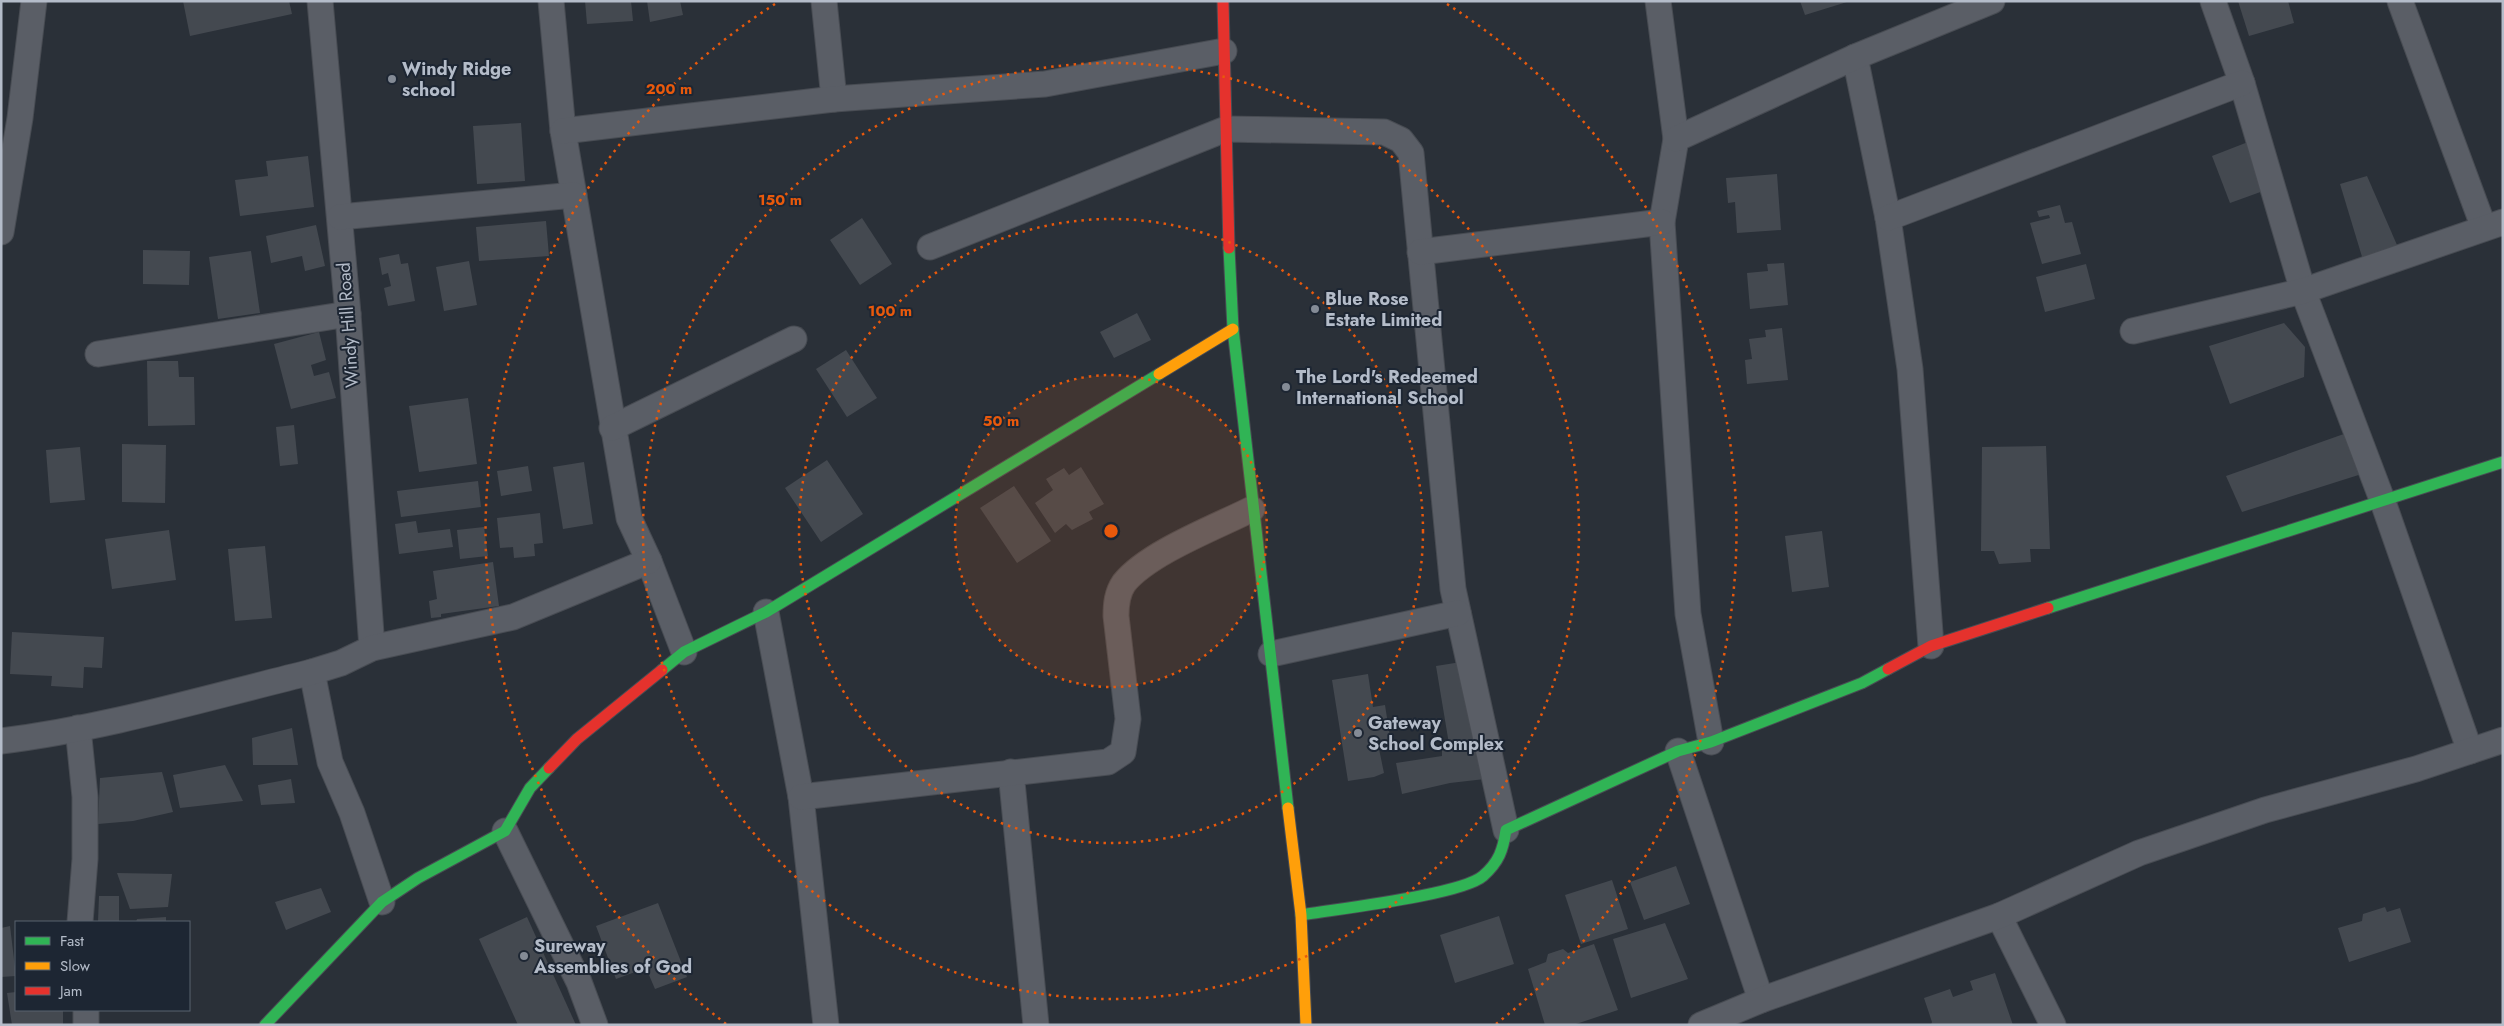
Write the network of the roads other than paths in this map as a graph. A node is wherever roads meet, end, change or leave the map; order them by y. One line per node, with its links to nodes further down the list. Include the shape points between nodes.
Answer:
1 (34, 1): 22 (street, via 20,118)
2 (320, 1): 18 (street, Windy Hill Road)
3 (551, 1): 15 (street)
4 (824, 1): 13 (street)
5 (1223, 1): 10 (street)
6 (1658, 1): 16 (street)
7 (1992, 1): 11 (street)
8 (2213, 1): 12 (street)
9 (2400, 1): 21 (street)
10 (1224, 51): 13 (street, via 1045,84); 14 (street)
11 (1855, 57): 16 (street); 19 (street)
12 (2242, 83): 19 (street); 25 (street)
13 (834, 99): 15 (street)
14 (1226, 129): 23 (street); 24 (street, via 1384,132 1401,140 1411,153); 27 (street)
15 (562, 131): 17 (street)
16 (1676, 139): 20 (street)
17 (574, 195): 18 (street); 31 (street)
18 (340, 217): 26 (street, Windy Hill Road)
19 (1888, 218): 38 (street, via 1910,369)
20 (1662, 222): 24 (street); 46 (street, via 1688,614)
21 (2493, 225): 25 (street)
22 (1, 232)
23 (930, 247)
24 (1420, 252): 37 (street)
25 (2303, 291): 28 (street); 33 (street)
26 (348, 314): 30 (street); 39 (street, Windy Hill Road)
27 (1233, 329): 34 (street); 36 (street)
28 (2133, 331)
29 (794, 339): 31 (street)
30 (98, 354)
31 (612, 428): 35 (street, via 629,518)
32 (2503, 462): 33 (street)
33 (2383, 502): 38 (street); 48 (street)
34 (1252, 509): 41 (street); 49 (street, via 1144,562 1124,584 1116,599 1128,719 1123,752 1108,762)
35 (649, 561): 39 (street, via 513,617); 40 (street)
36 (766, 612): 40 (street); 50 (street)
37 (1458, 613): 41 (street); 51 (street)
38 (1931, 646): 46 (street, via 1862,683)
39 (372, 648): 42 (street)
40 (684, 652): 52 (street, via 577,739 530,788)
41 (1270, 654): 54 (street)
42 (312, 672): 43 (street); 53 (street, via 330,762 352,813)
43 (78, 728): 45 (street); 56 (street, via 85,797)
44 (2503, 740): 48 (street)
45 (1, 741)
46 (1711, 742): 47 (street)
47 (1678, 751): 51 (street); 57 (street)
48 (2470, 751): 55 (street, via 2265,810 2139,853)
49 (1011, 772): 50 (street); 63 (street)
50 (801, 797): 62 (street)
51 (1506, 830): 54 (street, via 1502,854 1482,877 1448,890)
52 (505, 831): 53 (street, via 418,878); 61 (street, via 579,982)
53 (382, 902): 60 (street)
54 (1301, 915): 64 (street)
55 (1999, 916): 57 (street); 66 (street)
56 (80, 921)
57 (1760, 1000): 65 (street)
58 (86, 1011): 59 (street)
59 (86, 1025)
60 (266, 1025)
61 (595, 1025)
62 (826, 1025)
63 (1036, 1025)
64 (1306, 1025)
65 (1701, 1025)
66 (2053, 1025)

